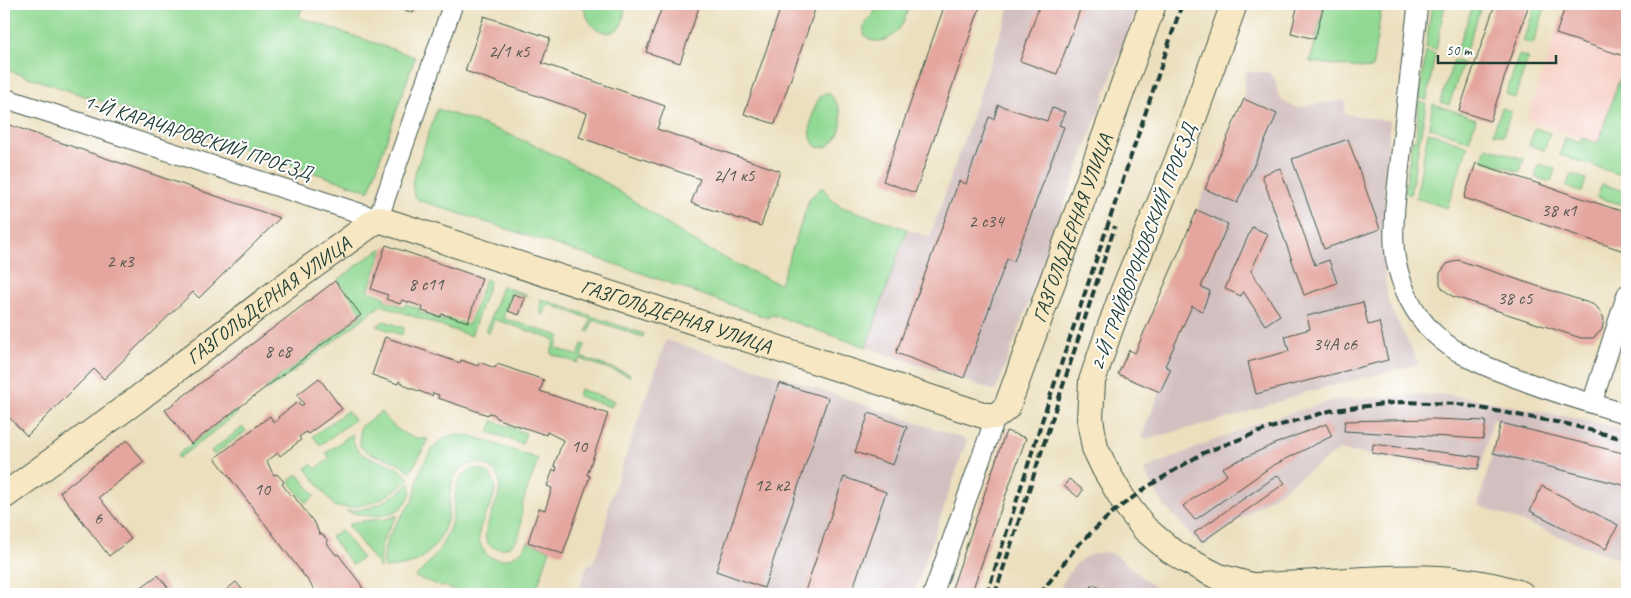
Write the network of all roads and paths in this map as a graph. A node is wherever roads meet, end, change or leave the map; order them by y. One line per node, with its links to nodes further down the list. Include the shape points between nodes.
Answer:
1 (453, 4): 6 (street)
2 (1153, 4): 10 (street, ГАЗГОЛЬДЕРНАЯ УЛИЦА, via 1007,407)
3 (1234, 4): 13 (street, 2-Й ГРАЙВОРОНОВСКИЙ ПРОЕЗД, via 1178,160 1108,334 1092,381 1090,419 1095,448 1105,469 1145,529 1174,553 1206,571)
4 (1418, 4): 8 (street, via 1395,206 1397,266 1406,294 1436,336 1464,357)
5 (4, 98): 6 (street, 1-Й КАРАЧАРОВСКИЙ ПРОЕЗД)
6 (378, 219): 10 (street, ГАЗГОЛЬДЕРНАЯ УЛИЦА, via 986,416); 11 (street, ГАЗГОЛЬДЕРНАЯ УЛИЦА)
7 (1627, 294): 8 (street)
8 (1592, 404): 9 (street)
9 (1627, 414)
10 (996, 416): 14 (street)
11 (4, 496)
12 (1315, 589): 13 (street, 2-Й ГРАЙВОРОНОВСКИЙ ПРОЕЗД); 15 (street, 2-Й ГРАЙВОРОНОВСКИЙ ПРОЕЗД, via 1437,578 1483,584)
13 (1255, 590)
14 (933, 594)
15 (1521, 594)

